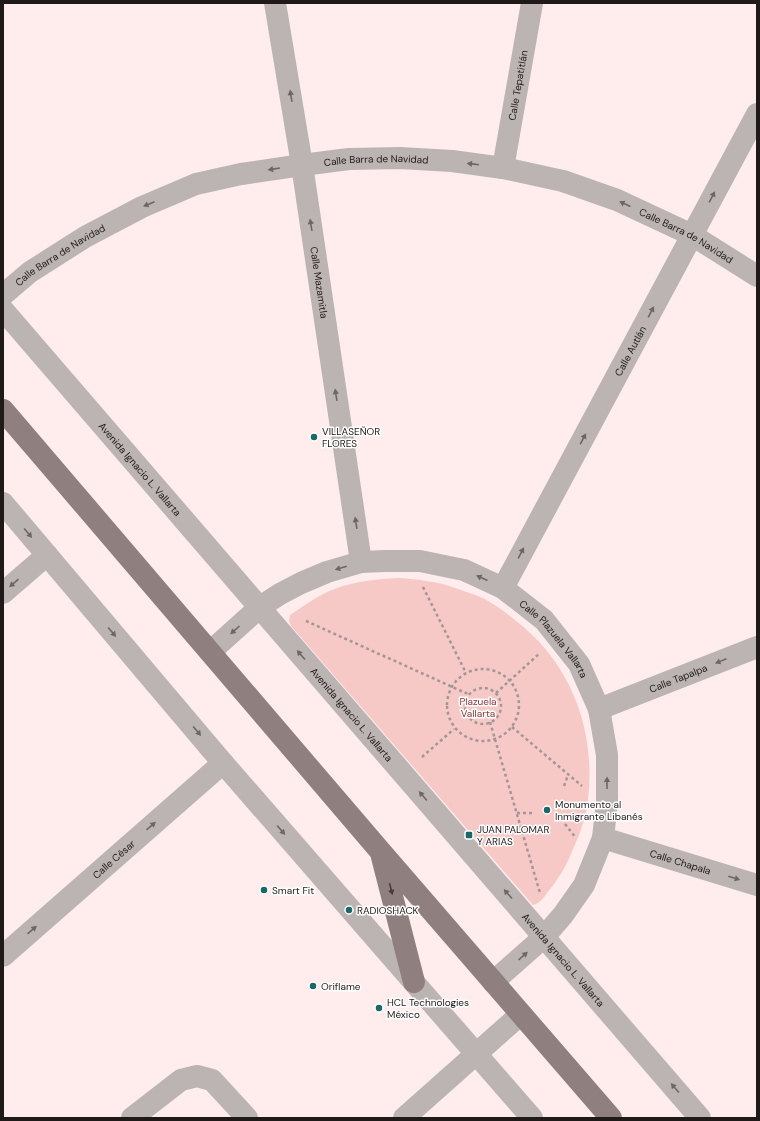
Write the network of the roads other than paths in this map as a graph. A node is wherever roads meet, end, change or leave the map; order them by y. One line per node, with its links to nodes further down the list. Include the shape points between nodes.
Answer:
1 (275, 3): 4 (street, Calle Mazamitla, one-way to 1)
2 (532, 3): 5 (street, Calle Tepatitlán)
3 (757, 114): 6 (street, Calle Autlán, one-way to 3)
4 (302, 164): 5 (street, Calle Barra de Navidad, one-way to 4, via 452,161 400,158 349,159); 8 (street, Calle Barra de Navidad, one-way to 8, via 196,184 142,207 85,237 30,272); 13 (street, Calle Mazamitla, one-way to 4)
5 (503, 168): 6 (street, Calle Barra de Navidad, one-way to 5, via 617,200 563,181)
6 (692, 235): 7 (street, Calle Barra de Navidad); 14 (street, Calle Autlán, one-way to 6)
7 (757, 276)
8 (3, 295)
9 (3, 310): 16 (street, Avenida Ignacio L. Vallarta)
10 (3, 410): 18 (main road)
11 (3, 503): 12 (street, one-way to 12)
12 (47, 555): 15 (street, one-way to 15); 20 (street, one-way to 20)
13 (361, 562): 14 (street, Calle Plazuela Vallarta, one-way to 13, via 464,570 420,561); 16 (street, Calle Plazuela Vallarta, one-way to 16, via 301,583)
14 (503, 588): 19 (street, Calle Plazuela Vallarta, via 544,620 579,664)
15 (3, 593)
16 (260, 607): 18 (street, Calle Plazuela Vallarta, one-way to 18); 24 (street, Avenida Ignacio L. Vallarta, one-way to 16)
17 (757, 647): 19 (street, Calle Tapalpa, one-way to 19)
18 (210, 652): 22 (main road)
19 (599, 709): 21 (street, Calle Plazuela Vallarta, one-way to 19, via 607,802 607,755)
20 (223, 762): 25 (street, Calle César, one-way to 20); 26 (street, one-way to 26)
21 (603, 838): 23 (street, Calle Chapala, one-way to 23); 24 (street, Calle Plazuela Vallarta, via 584,885)
22 (381, 852): 26 (main road, one-way to 26); 27 (main road)
23 (757, 886)
24 (544, 937): 27 (street, Calle Plazuela Vallarta, one-way to 24); 35 (street, Avenida Ignacio L. Vallarta, one-way to 24)
25 (3, 956)
26 (414, 982): 29 (street)
27 (494, 982): 28 (main road)
28 (521, 1014): 29 (street); 34 (main road)
29 (476, 1053): 32 (street); 33 (street)
30 (132, 1118): 31 (street, via 181,1080 196,1076 212,1080)
31 (247, 1118)
32 (404, 1118)
33 (532, 1118)
34 (611, 1118)
35 (700, 1118)

